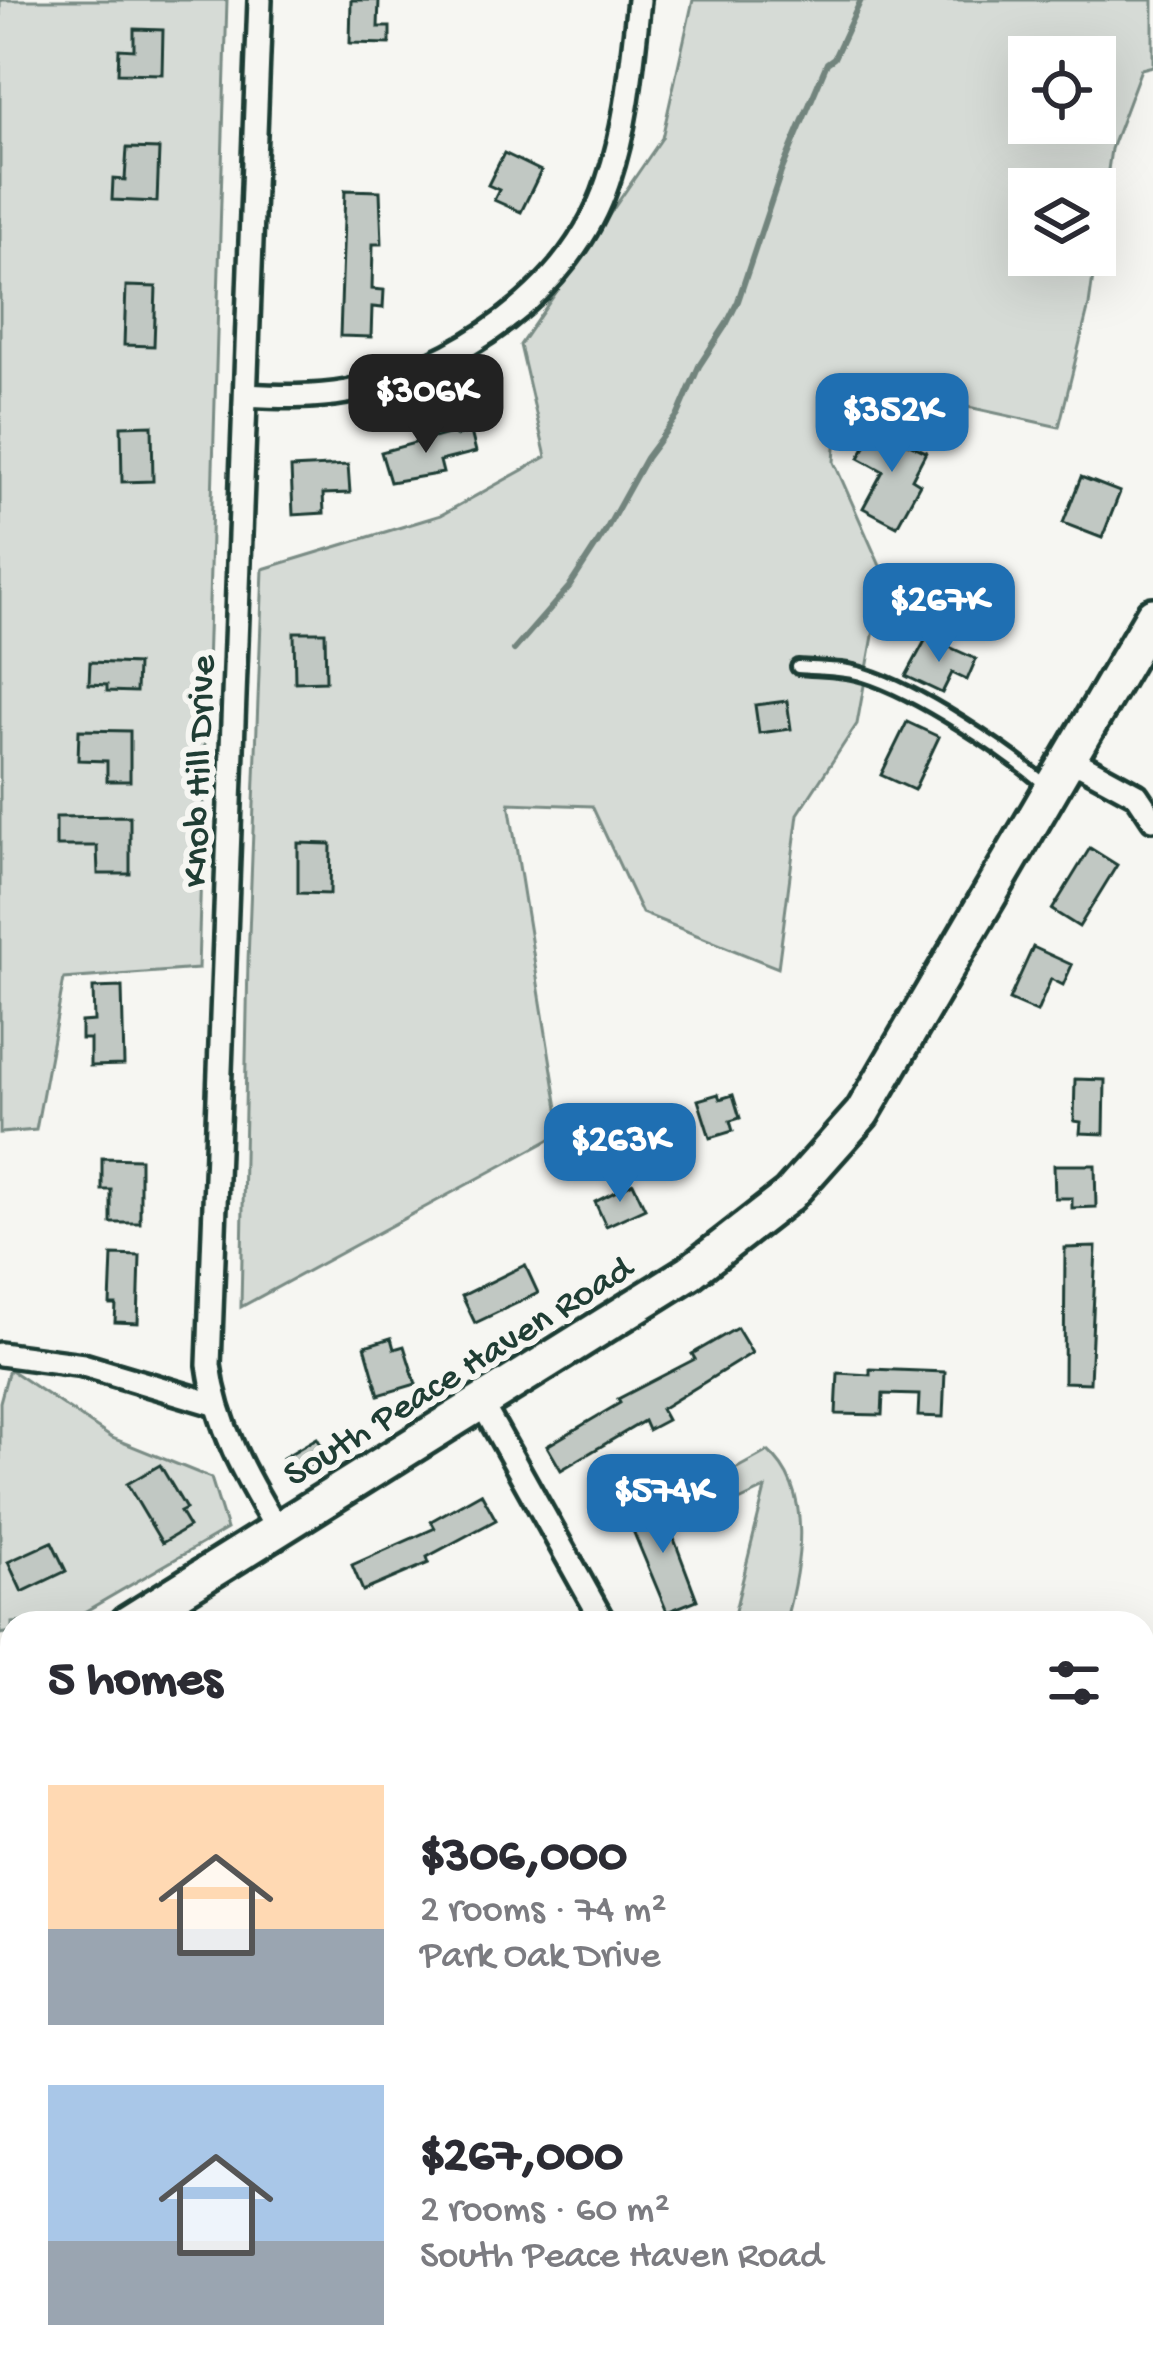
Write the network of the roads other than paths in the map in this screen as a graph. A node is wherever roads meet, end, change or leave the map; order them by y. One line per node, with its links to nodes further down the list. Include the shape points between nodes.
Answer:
1 (260, 0): 3 (street, Knob Hill Drive)
2 (640, 0): 3 (street, via 626,117 607,186 574,252 543,286 492,329 400,376 300,398)
3 (246, 395): 10 (street, Knob Hill Drive, via 211,1245)
4 (1153, 615): 6 (main road, South Peace Haven Road)
5 (798, 668): 7 (lane, via 861,674 899,691 1014,757)
6 (1071, 759): 7 (main road, South Peace Haven Road); 8 (street, via 1137,795)
7 (1053, 791): 11 (main road, South Peace Haven Road, via 862,1113 789,1196 690,1272)
8 (1153, 820)
9 (0, 1354): 10 (street, via 83,1365)
10 (214, 1404): 12 (street, Knob Hill Drive)
11 (482, 1404): 12 (main road, South Peace Haven Road); 14 (street)
12 (277, 1528): 13 (main road, South Peace Haven Road)
13 (147, 1611)
14 (597, 1611)
15 (0, 2235): 16 (lane)
16 (0, 2255)

